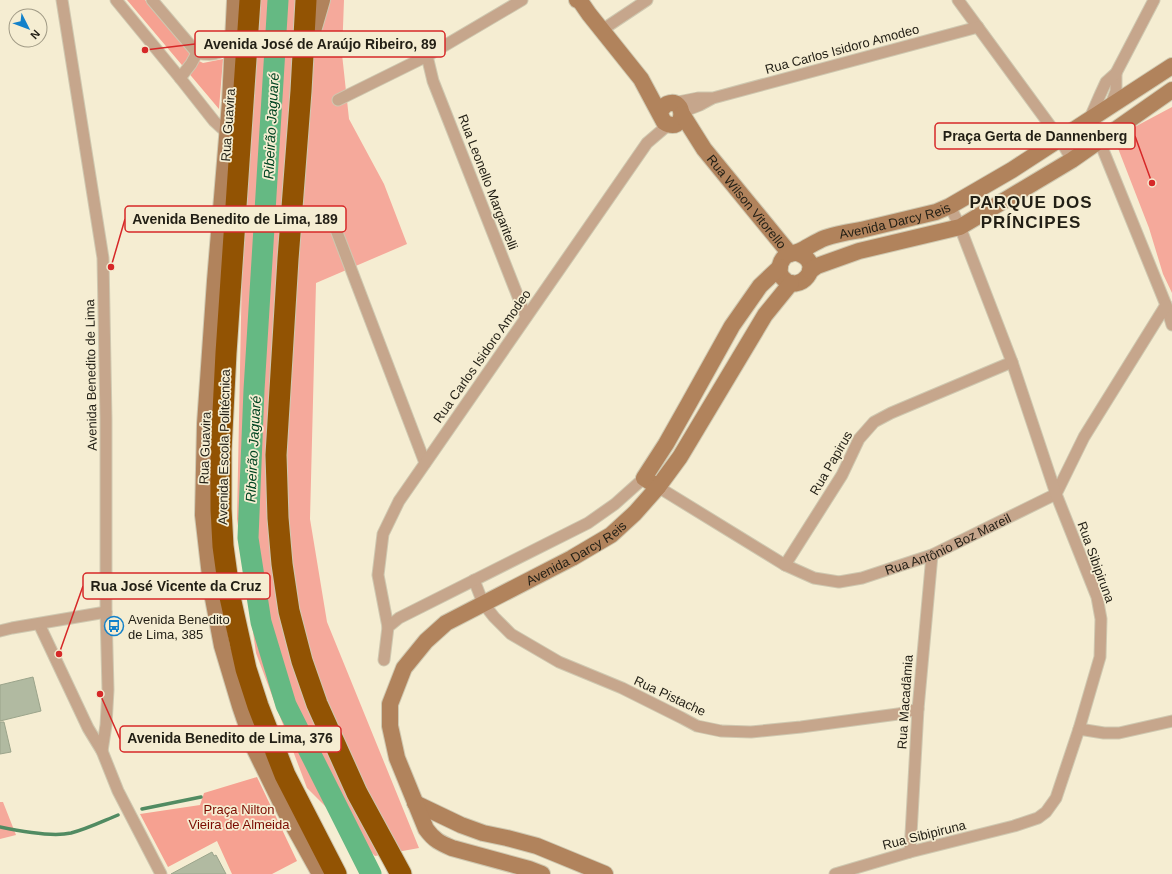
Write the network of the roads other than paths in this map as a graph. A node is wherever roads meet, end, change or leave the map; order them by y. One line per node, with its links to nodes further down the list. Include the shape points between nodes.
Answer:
1 (62, 0): 52 (street, Avenida Benedito de Lima, via 103,258)
2 (116, 0): 20 (street)
3 (152, 0): 16 (street)
4 (235, 0): 15 (main road, Rua Guavira)
5 (250, 0): 65 (highway, Avenida Escola Politécnica, via 221,451 223,546 230,597 246,669 258,706 285,775)
6 (306, 0): 22 (highway)
7 (322, 0): 22 (main road)
8 (522, 0): 17 (street)
9 (579, 0): 14 (main road, Rua Wilson Vitorello)
10 (647, 0): 14 (street)
11 (958, 0): 13 (street)
12 (1154, 0): 19 (street)
13 (978, 27): 25 (street, Rua Carlos Isidoro Amodeo, via 713,98); 28 (street)
14 (602, 30): 25 (main road, Rua Wilson Vitorello)
15 (232, 46): 16 (street, via 218,54); 27 (main road, Rua Guavira)
16 (197, 53): 20 (street)
17 (427, 56): 23 (street); 39 (street, Rua Leonello Margaritelli, via 434,81)
18 (1172, 66): 24 (main road, Avenida Darcy Reis)
19 (1116, 73): 24 (street, via 1116,91); 26 (street, via 1106,82)
20 (180, 78): 27 (street, via 214,121)
21 (1172, 90): 29 (main road, Avenida Darcy Reis)
22 (301, 91): 66 (highway, via 276,455 282,564 289,611 317,704 357,793)
23 (338, 100)
24 (1110, 106): 26 (main road, Avenida Darcy Reis)
25 (673, 114): 34 (main road, Rua Wilson Vitorello); 39 (street, Rua Carlos Isidoro Amodeo, via 647,143)
26 (1090, 118): 28 (main road, Avenida Darcy Reis); 29 (main road)
27 (227, 133): 64 (main road, Rua Guavira, via 203,469 203,515 212,593 222,646 255,750)
28 (1060, 139): 30 (street); 31 (main road, Avenida Darcy Reis)
29 (1100, 140): 30 (main road, Avenida Darcy Reis); 38 (street)
30 (1072, 160): 33 (main road, Avenida Darcy Reis)
31 (950, 206): 33 (street, Rua Sibipiruna); 34 (main road, Avenida Darcy Reis, via 936,212 826,238)
32 (330, 214): 44 (street)
33 (960, 227): 36 (main road, Avenida Darcy Reis, via 859,251); 41 (street, Rua Sibipiruna)
34 (793, 253): 35 (main road, via 783,259); 36 (main road, via 808,259)
35 (780, 267): 37 (main road, via 782,277); 42 (main road, Avenida Darcy Reis, via 760,286 732,326)
36 (810, 271): 37 (main road, via 803,282)
37 (791, 283): 43 (main road, Avenida Darcy Reis, via 766,315)
38 (1166, 306): 40 (street); 47 (street, via 1084,437)
39 (526, 317): 44 (street, Rua Carlos Isidoro Amodeo)
40 (1172, 325)
41 (1012, 362): 47 (street, Rua Sibipiruna); 49 (street, Rua Papirus, via 874,422 859,439 842,475)
42 (681, 417): 43 (main road, via 683,431); 45 (main road, Avenida Darcy Reis)
43 (691, 440): 46 (main road, Avenida Darcy Reis)
44 (425, 463): 54 (street, Rua Carlos Isidoro Amodeo, via 399,501 383,534 378,575)
45 (644, 478): 46 (main road, Rua Antônio Boz Mareil); 50 (street, Avenida Darcy Reis, via 615,504 588,523)
46 (658, 487): 49 (street, Rua Antônio Boz Mareil); 51 (main road, Avenida Darcy Reis, via 611,535 572,558)
47 (1056, 494): 48 (street, Rua Antônio Boz Mareil); 59 (street, Rua Sibipiruna, via 1097,596 1101,619 1100,657)
48 (932, 554): 49 (street, Rua Antônio Boz Mareil, via 862,578 839,582 814,578); 57 (street, Rua Macadâmia)
49 (785, 565)
50 (474, 580): 51 (street, Rua Pistache); 54 (street, Avenida Darcy Reis, via 399,618)
51 (483, 603): 57 (street, Rua Pistache, via 511,634 552,658 622,688 698,726 721,731 751,732 898,714); 61 (main road, Avenida Darcy Reis, via 446,623 426,641 404,668 390,704 390,726 396,758)
52 (106, 612): 53 (street); 60 (street, Avenida Benedito de Lima, via 108,695)
53 (39, 624): 55 (street); 60 (street)
54 (388, 627): 56 (street)
55 (0, 631)
56 (384, 660)
57 (918, 709): 62 (street, Rua Macadâmia)
58 (1172, 721): 59 (street, via 1119,733)
59 (1079, 729): 62 (street, Rua Sibipiruna, via 1056,798 1038,818)
60 (102, 752): 63 (street, via 118,791)
61 (415, 803): 67 (main road, Avenida Darcy Reis, via 426,829 441,844); 68 (main road, via 461,825 537,846)
62 (910, 852): 69 (street, Rua Sibipiruna)
63 (161, 874)
64 (320, 874)
65 (336, 874)
66 (401, 874)
67 (542, 874)
68 (605, 874)
69 (835, 874)

